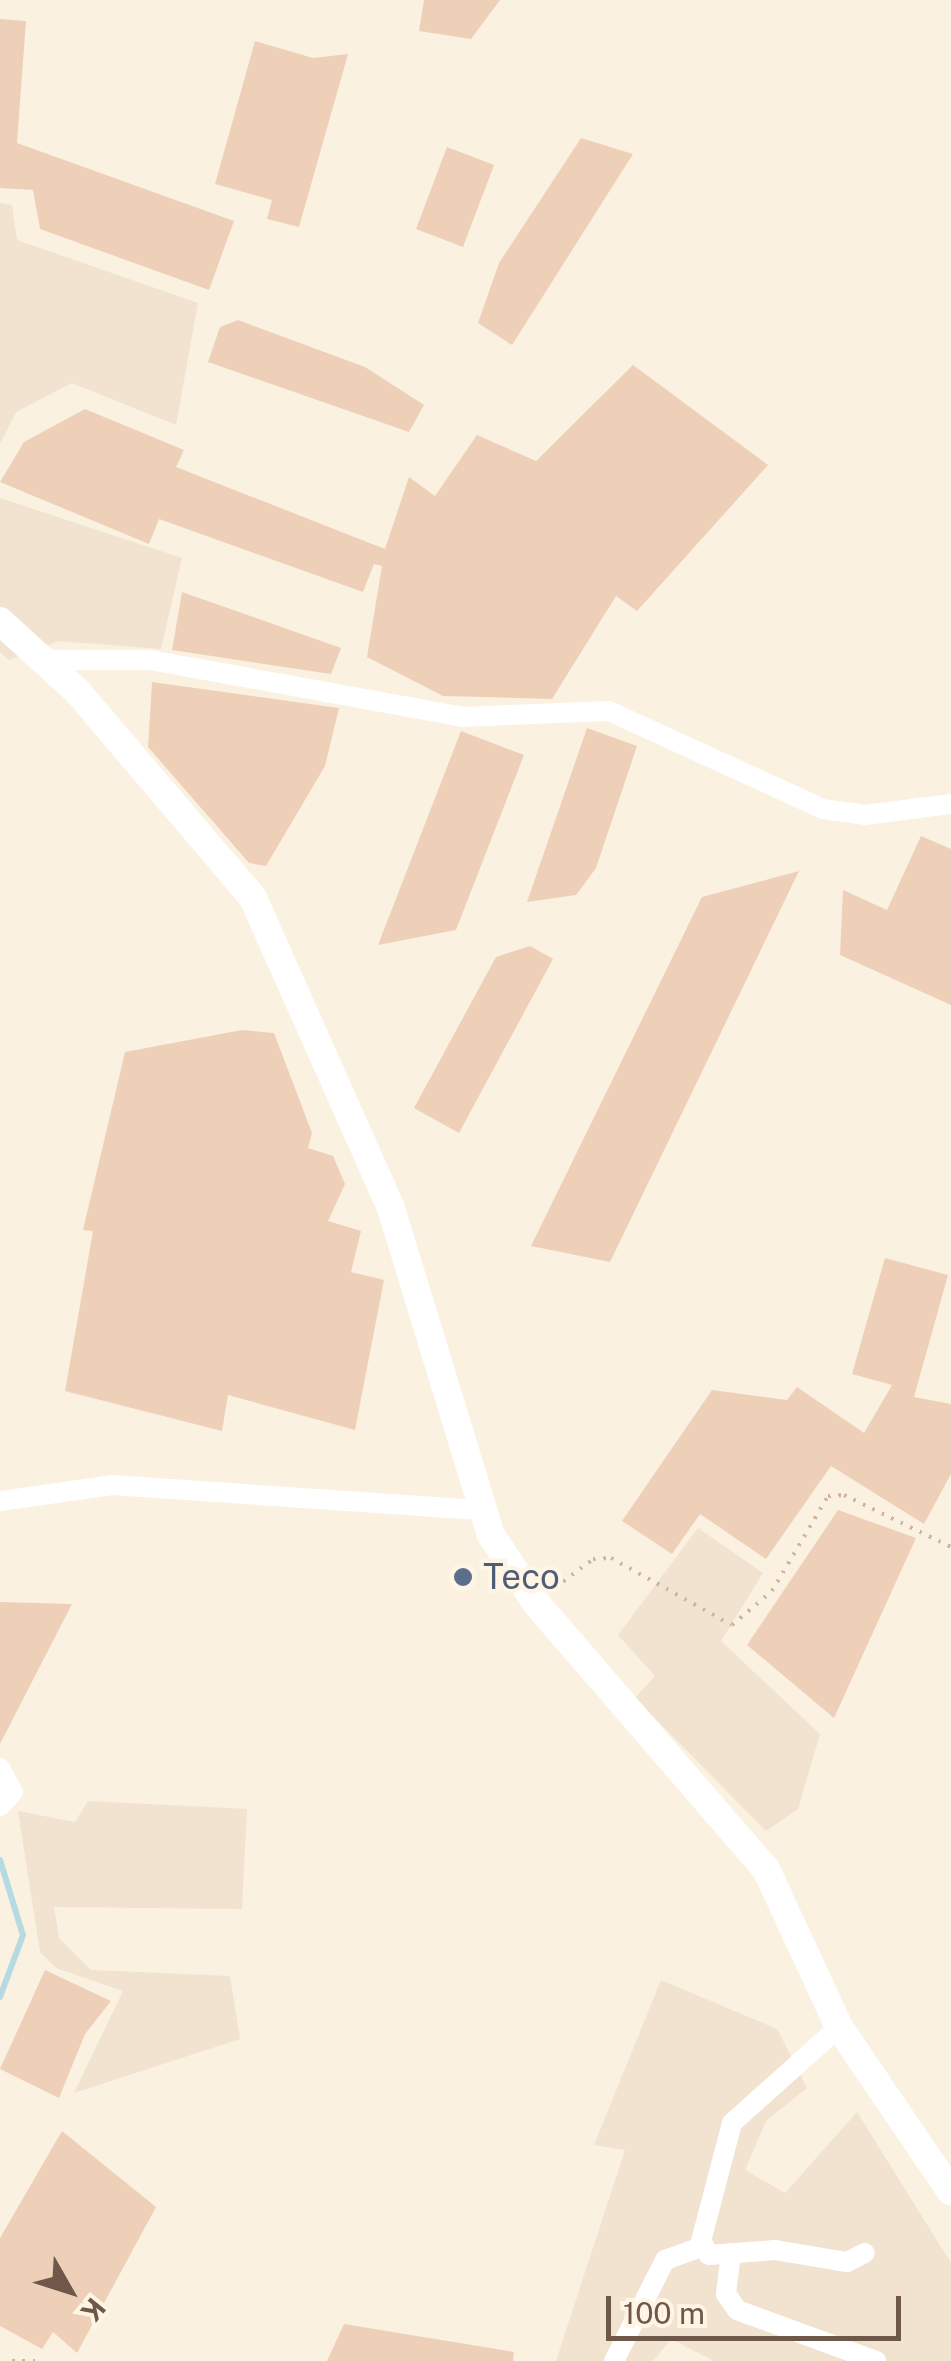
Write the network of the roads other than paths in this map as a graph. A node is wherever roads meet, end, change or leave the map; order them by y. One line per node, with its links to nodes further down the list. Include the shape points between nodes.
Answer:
1 (0, 620): 2 (street)
2 (43, 660): 3 (street, via 150,660 463,717 610,711 823,809 865,816); 5 (street, via 253,898 390,1205)
3 (951, 804)
4 (0, 1501): 5 (street, via 112,1485)
5 (484, 1510): 8 (street, via 536,1603 766,1869)
6 (0, 1768): 7 (street, via 13,1792)
7 (0, 1806)
8 (839, 2027): 9 (street); 10 (street, via 732,2123 709,2190)
9 (951, 2192)
10 (704, 2246): 11 (street, via 709,2255); 13 (street, via 664,2260)
11 (731, 2253): 12 (street, via 847,2262); 14 (street, via 726,2294 737,2310)
12 (865, 2253)
13 (614, 2361)
14 (876, 2361)

